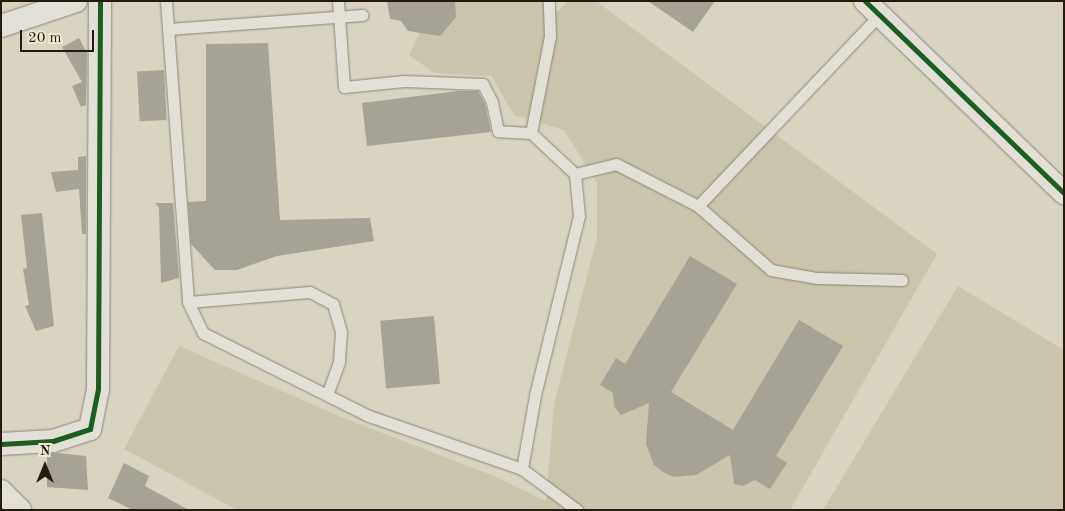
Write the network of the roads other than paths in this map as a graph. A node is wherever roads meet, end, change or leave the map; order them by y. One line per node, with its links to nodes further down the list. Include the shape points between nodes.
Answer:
1 (76, 1): 9 (street)
2 (100, 1): 18 (street, via 99,379 90,429 53,441)
3 (166, 1): 10 (lane)
4 (338, 1): 8 (lane)
5 (549, 1): 11 (lane, via 550,36)
6 (871, 9): 13 (street); 14 (lane)
7 (362, 15): 8 (lane)
8 (339, 16): 10 (lane); 11 (lane, via 344,87 404,81 483,84 492,102 498,132)
9 (1, 26)
10 (168, 29): 16 (lane)
11 (531, 133): 12 (lane)
12 (575, 174): 14 (lane, via 616,164); 19 (lane, via 579,216 535,396)
13 (1064, 194)
14 (698, 206): 15 (lane, via 771,270 817,278)
15 (902, 280)
16 (188, 302): 17 (lane, via 203,333); 17 (lane, via 310,292 332,304 341,332 340,355)
17 (327, 396): 19 (lane, via 369,416)
18 (1, 444)
19 (522, 469): 22 (lane)
20 (1, 491): 21 (street)
21 (20, 510)
22 (577, 510)

